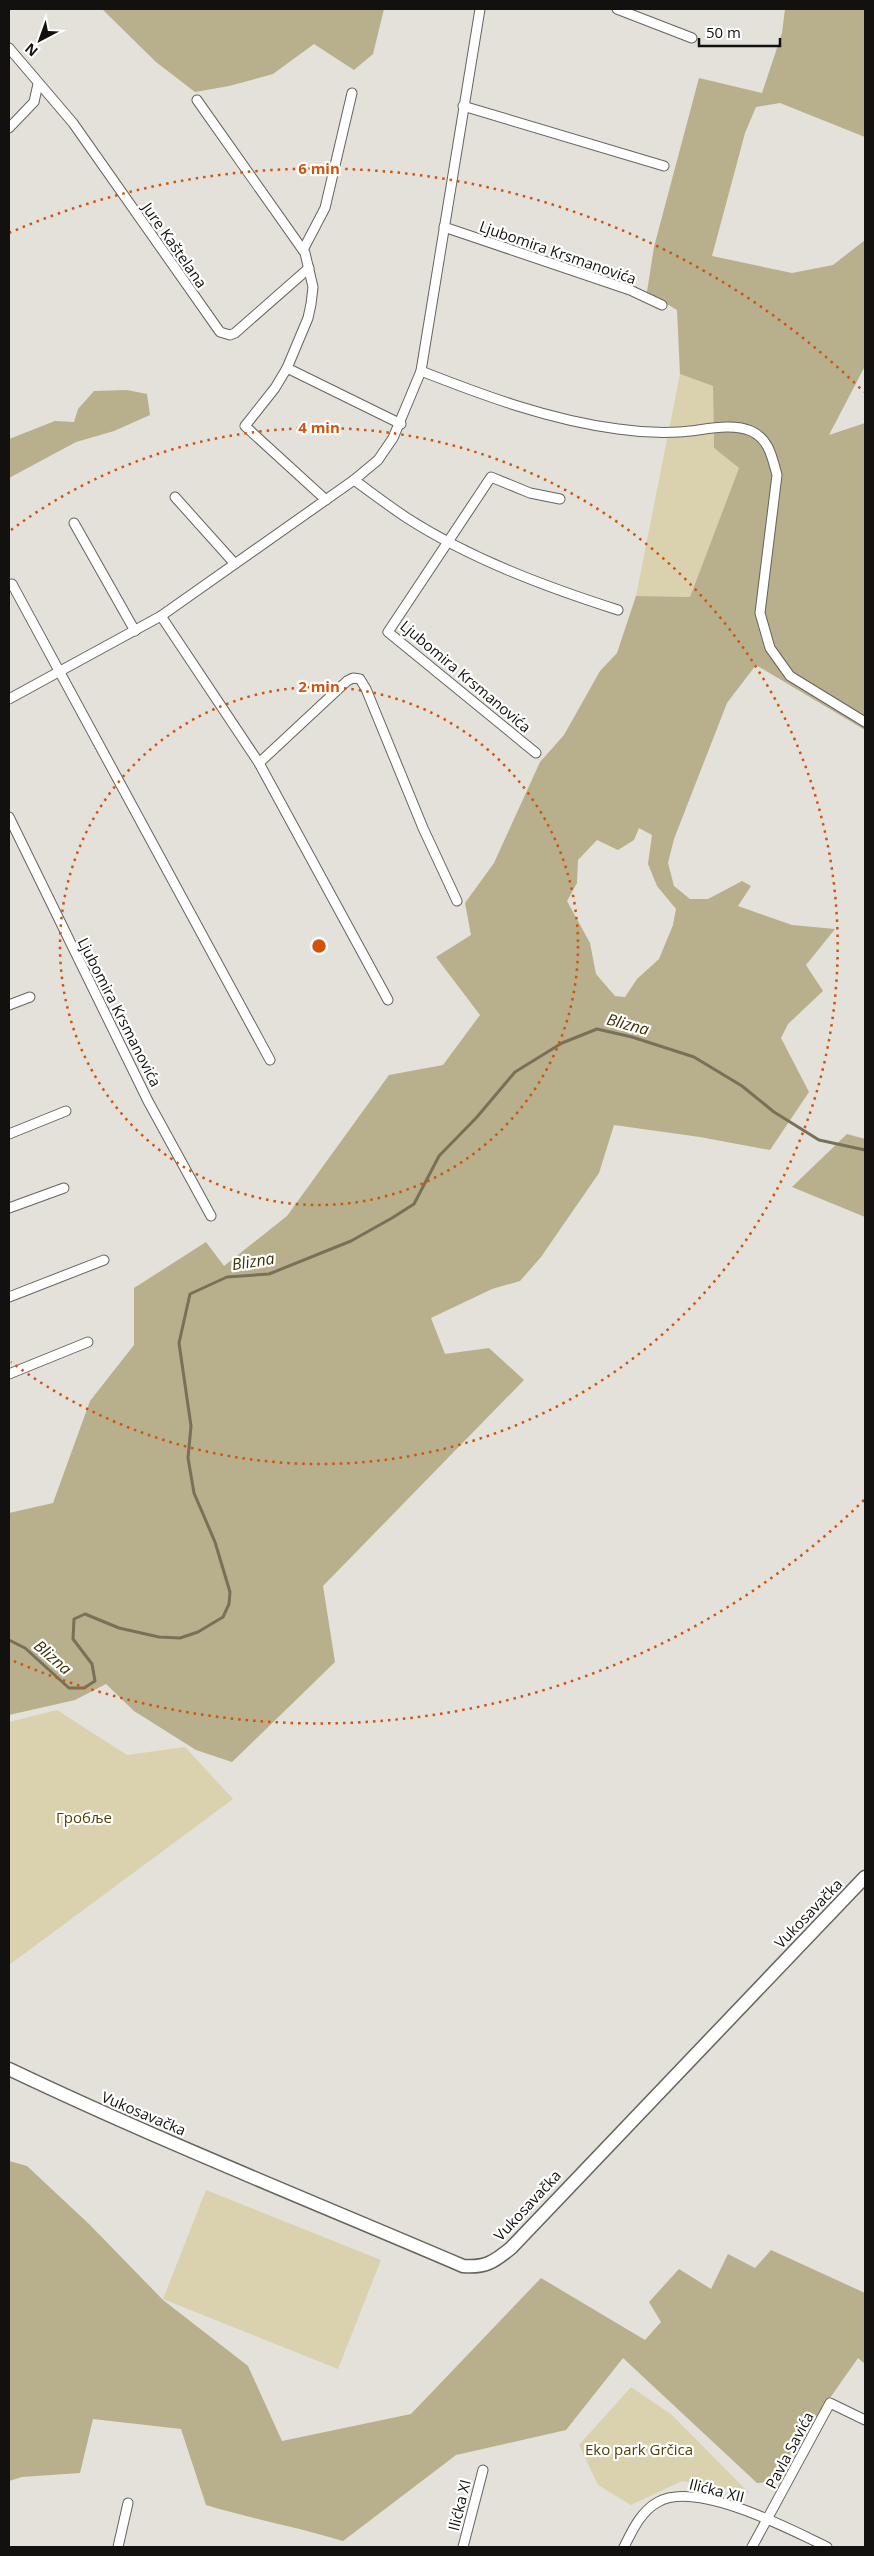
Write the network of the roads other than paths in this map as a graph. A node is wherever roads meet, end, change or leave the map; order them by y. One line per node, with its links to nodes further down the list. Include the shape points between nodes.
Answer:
1 (480, 9): 10 (street)
2 (617, 9): 3 (street)
3 (692, 38)
4 (9, 48): 5 (street, Jure Kaštelana)
5 (38, 84): 7 (street, Jure Kaštelana); 9 (street)
6 (352, 93): 14 (street, via 325,208)
7 (52, 99): 9 (street); 15 (street, Jure Kaštelana, via 73,123 220,332 230,336)
8 (198, 100): 14 (street)
9 (34, 102): 11 (street)
10 (463, 106): 12 (street); 13 (street)
11 (9, 128)
12 (664, 166)
13 (444, 227): 16 (street, Ljubomira Krsmanovića, via 630,290); 18 (street)
14 (303, 250): 15 (street)
15 (309, 268): 17 (street, via 313,287 308,318)
16 (662, 306)
17 (287, 368): 19 (street); 23 (street, via 245,426)
18 (421, 372): 19 (street); 33 (street, via 522,408 617,429 660,433 741,428 758,435 766,443 777,475 760,614 770,648 790,676)
19 (401, 424): 20 (street, via 385,452)
20 (354, 480): 23 (street); 25 (street, via 407,518)
21 (175, 497): 26 (street)
22 (560, 499): 25 (street, Ljubomira Krsmanovića, via 530,493 491,477)
23 (326, 500): 26 (street)
24 (74, 523): 30 (street)
25 (448, 542): 28 (street, via 568,594); 34 (street, Ljubomira Krsmanovića, via 388,632)
26 (236, 564): 29 (street)
27 (12, 584): 31 (street)
28 (618, 610)
29 (161, 616): 30 (street); 35 (street)
30 (135, 631): 31 (street)
31 (57, 671): 32 (street); 41 (street)
32 (9, 699)
33 (865, 722)
34 (536, 754)
35 (259, 763): 37 (street, via 347,681 360,679); 39 (street)
36 (9, 817): 46 (street, Ljubomira Krsmanovića, via 148,1101)
37 (457, 902)
38 (30, 996): 40 (street)
39 (388, 1000)
40 (9, 1005)
41 (270, 1060)
42 (66, 1111): 43 (street)
43 (9, 1134)
44 (64, 1188): 45 (street)
45 (9, 1208)
46 (211, 1216)
47 (104, 1260): 48 (street)
48 (9, 1297)
49 (88, 1342): 50 (street)
50 (9, 1374)
51 (865, 1877): 52 (street, Vukosavačka, via 511,2248 479,2268 463,2266 309,2201 102,2113)
52 (9, 2069)
53 (865, 2420): 56 (street, Pavla Savića, via 830,2403)
54 (482, 2470): 58 (street, Ilićka XI)
55 (128, 2503): 57 (street)
56 (767, 2518): 59 (street, Ilićka XII, via 685,2494 668,2497 644,2513); 60 (street, Pavla Savića); 61 (street)
57 (118, 2547)
58 (463, 2547)
59 (624, 2547)
60 (752, 2547)
61 (827, 2547)

